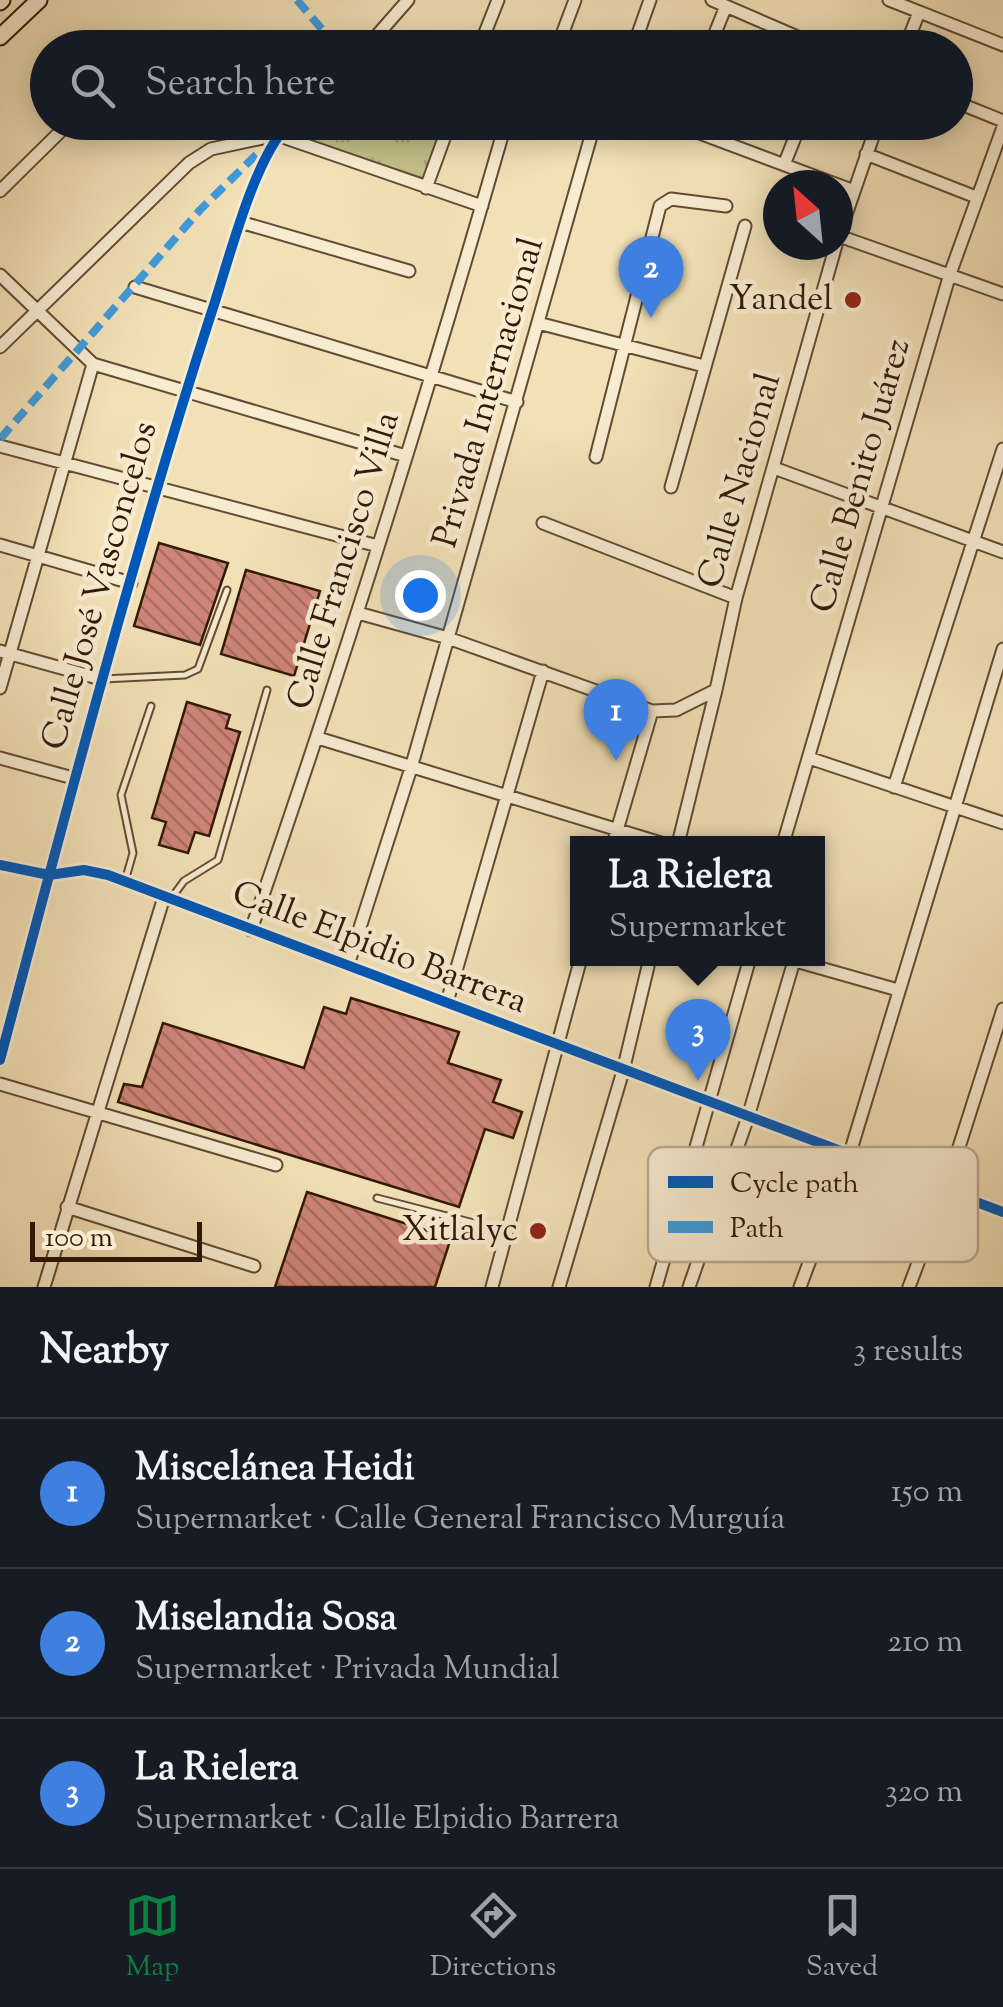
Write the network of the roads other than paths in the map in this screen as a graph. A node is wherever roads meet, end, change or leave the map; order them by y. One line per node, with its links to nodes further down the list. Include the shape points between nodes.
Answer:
1 (39, 0): 19 (street)
2 (408, 0): 10 (street)
3 (498, 0): 11 (street)
4 (575, 0): 12 (street)
5 (650, 0): 13 (street)
6 (712, 0): 8 (street)
7 (890, 0): 9 (street)
8 (726, 6): 14 (street); 15 (street)
9 (919, 12): 16 (street); 17 (street)
10 (382, 30)
11 (486, 30)
12 (564, 30)
13 (639, 30)
14 (716, 30)
15 (781, 30)
16 (912, 30)
17 (965, 30)
18 (973, 33): 20 (street)
19 (0, 38)
20 (1003, 45)
21 (973, 110): 22 (street)
22 (1003, 124): 39 (street, Calle Benito Juárez)
23 (52, 140): 37 (street)
24 (257, 140): 52 (street, via 200,154)
25 (275, 140): 42 (street, Calle José Vasconcelos)
26 (291, 140): 35 (street)
27 (443, 140): 35 (street)
28 (501, 140): 40 (street, Calle Francisco Villa)
29 (589, 140): 53 (street, Privada Internacional)
30 (719, 140): 34 (street)
31 (793, 140): 34 (street)
32 (871, 140): 33 (street, Calle Nacional)
33 (866, 154): 36 (street, Calle Nacional); 39 (street)
34 (784, 165): 36 (street)
35 (426, 188): 40 (street)
36 (854, 190): 38 (street, Calle Nacional)
37 (0, 191)
38 (853, 193)
39 (976, 196): 47 (street, Calle Benito Juárez)
40 (482, 206): 58 (street, Calle Francisco Villa)
41 (726, 206): 54 (street, via 662,203)
42 (240, 222): 46 (street); 51 (street, Calle José Vasconcelos)
43 (745, 226): 57 (street)
44 (853, 245): 47 (street)
45 (832, 260): 66 (street, Calle Nacional)
46 (409, 271)
47 (950, 274): 50 (street); 69 (street, Calle Benito Juárez)
48 (0, 275): 52 (street)
49 (135, 287): 51 (street)
50 (1003, 294)
51 (214, 308): 58 (street); 59 (street, Calle José Vasconcelos)
52 (37, 312): 55 (street); 56 (street)
53 (538, 323): 54 (street); 60 (street, Privada Internacional)
54 (624, 346): 57 (street); 64 (street)
55 (0, 347)
56 (93, 364): 59 (street); 65 (street)
57 (704, 366): 68 (street)
58 (433, 374): 60 (street); 63 (street, Calle Francisco Villa)
59 (186, 394): 63 (street); 67 (street, Calle José Vasconcelos)
60 (517, 402): 80 (street, Privada Internacional)
61 (0, 446): 65 (street)
62 (1003, 449): 71 (street)
63 (406, 456): 73 (street, Calle Francisco Villa)
64 (596, 457)
65 (63, 460): 67 (street); 75 (street)
66 (774, 468): 69 (street); 78 (street, Calle Nacional)
67 (160, 484): 73 (street); 76 (street, Calle José Vasconcelos)
68 (670, 487)
69 (882, 504): 71 (street); 92 (street, Calle Benito Juárez)
70 (544, 523): 78 (street)
71 (976, 541): 74 (street); 95 (street)
72 (0, 545): 75 (street)
73 (378, 546): 79 (street, Calle Francisco Villa)
74 (1003, 552)
75 (35, 554): 76 (street); 82 (street)
76 (131, 582): 84 (street, Calle José Vasconcelos)
77 (228, 590): 84 (lane, via 198,669)
78 (736, 598): 87 (street, Calle Nacional)
79 (358, 613): 80 (street); 90 (street, Calle Francisco Villa)
80 (448, 638): 83 (street); 93 (street, Privada Internacional)
81 (1003, 650): 97 (street)
82 (5, 653): 84 (street); 85 (street)
83 (543, 672): 89 (street); 96 (street)
84 (101, 679): 94 (street, Calle José Vasconcelos)
85 (0, 688)
86 (267, 690): 106 (lane, via 218,860)
87 (716, 690): 89 (street, via 676,710); 101 (street, Calle Nacional)
88 (151, 706): 105 (lane, via 121,796 133,853)
89 (652, 711): 100 (street)
90 (318, 738): 93 (street); 107 (street, Calle Francisco Villa)
91 (0, 758): 94 (street)
92 (809, 758): 95 (street); 102 (street, Calle Benito Juárez)
93 (411, 768): 96 (street); 108 (street, Privada Internacional)
94 (73, 778): 104 (street, Calle José Vasconcelos)
95 (894, 786): 97 (street)
96 (507, 797): 99 (street); 115 (street)
97 (954, 804): 98 (street); 114 (street)
98 (1003, 822)
99 (612, 836)
100 (615, 836)
101 (680, 836)
102 (785, 836)
103 (0, 865): 104 (street, Calle Elpidio Barrera)
104 (49, 875): 105 (street, Calle Elpidio Barrera, via 89,870); 118 (street, Calle José Vasconcelos)
105 (125, 882): 106 (street, Calle Elpidio Barrera)
106 (168, 898): 107 (street, Calle Elpidio Barrera); 122 (street)
107 (251, 930): 108 (street, Calle Elpidio Barrera)
108 (348, 965): 115 (street, Calle Elpidio Barrera)
109 (578, 966): 117 (street)
110 (648, 966): 119 (street)
111 (748, 966): 121 (street)
112 (789, 966): 123 (street)
113 (812, 966): 114 (street)
114 (898, 990): 127 (street)
115 (447, 1002): 117 (street, Calle Elpidio Barrera)
116 (1003, 1009): 128 (street)
117 (556, 1046): 119 (street, Calle Elpidio Barrera); 134 (street)
118 (0, 1060)
119 (623, 1071): 121 (street, Calle Elpidio Barrera); 142 (street)
120 (0, 1084): 122 (street)
121 (712, 1102): 123 (street, Calle Elpidio Barrera); 124 (street)
122 (98, 1110): 129 (street); 132 (street)
123 (748, 1117): 125 (street); 126 (street)
124 (698, 1147)
125 (738, 1147)
126 (833, 1147)
127 (852, 1147)
128 (959, 1147)
129 (276, 1165)
130 (377, 1198): 134 (lane)
131 (978, 1201): 133 (street)
132 (67, 1207): 139 (street); 140 (street)
133 (1003, 1212)
134 (509, 1232): 141 (street)
135 (664, 1262): 143 (street)
136 (698, 1262): 144 (street)
137 (809, 1262): 145 (street)
138 (918, 1262): 146 (street)
139 (254, 1266)
140 (44, 1287)
141 (492, 1287)
142 (559, 1287)
143 (656, 1287)
144 (689, 1287)
145 (800, 1287)
146 (909, 1287)

